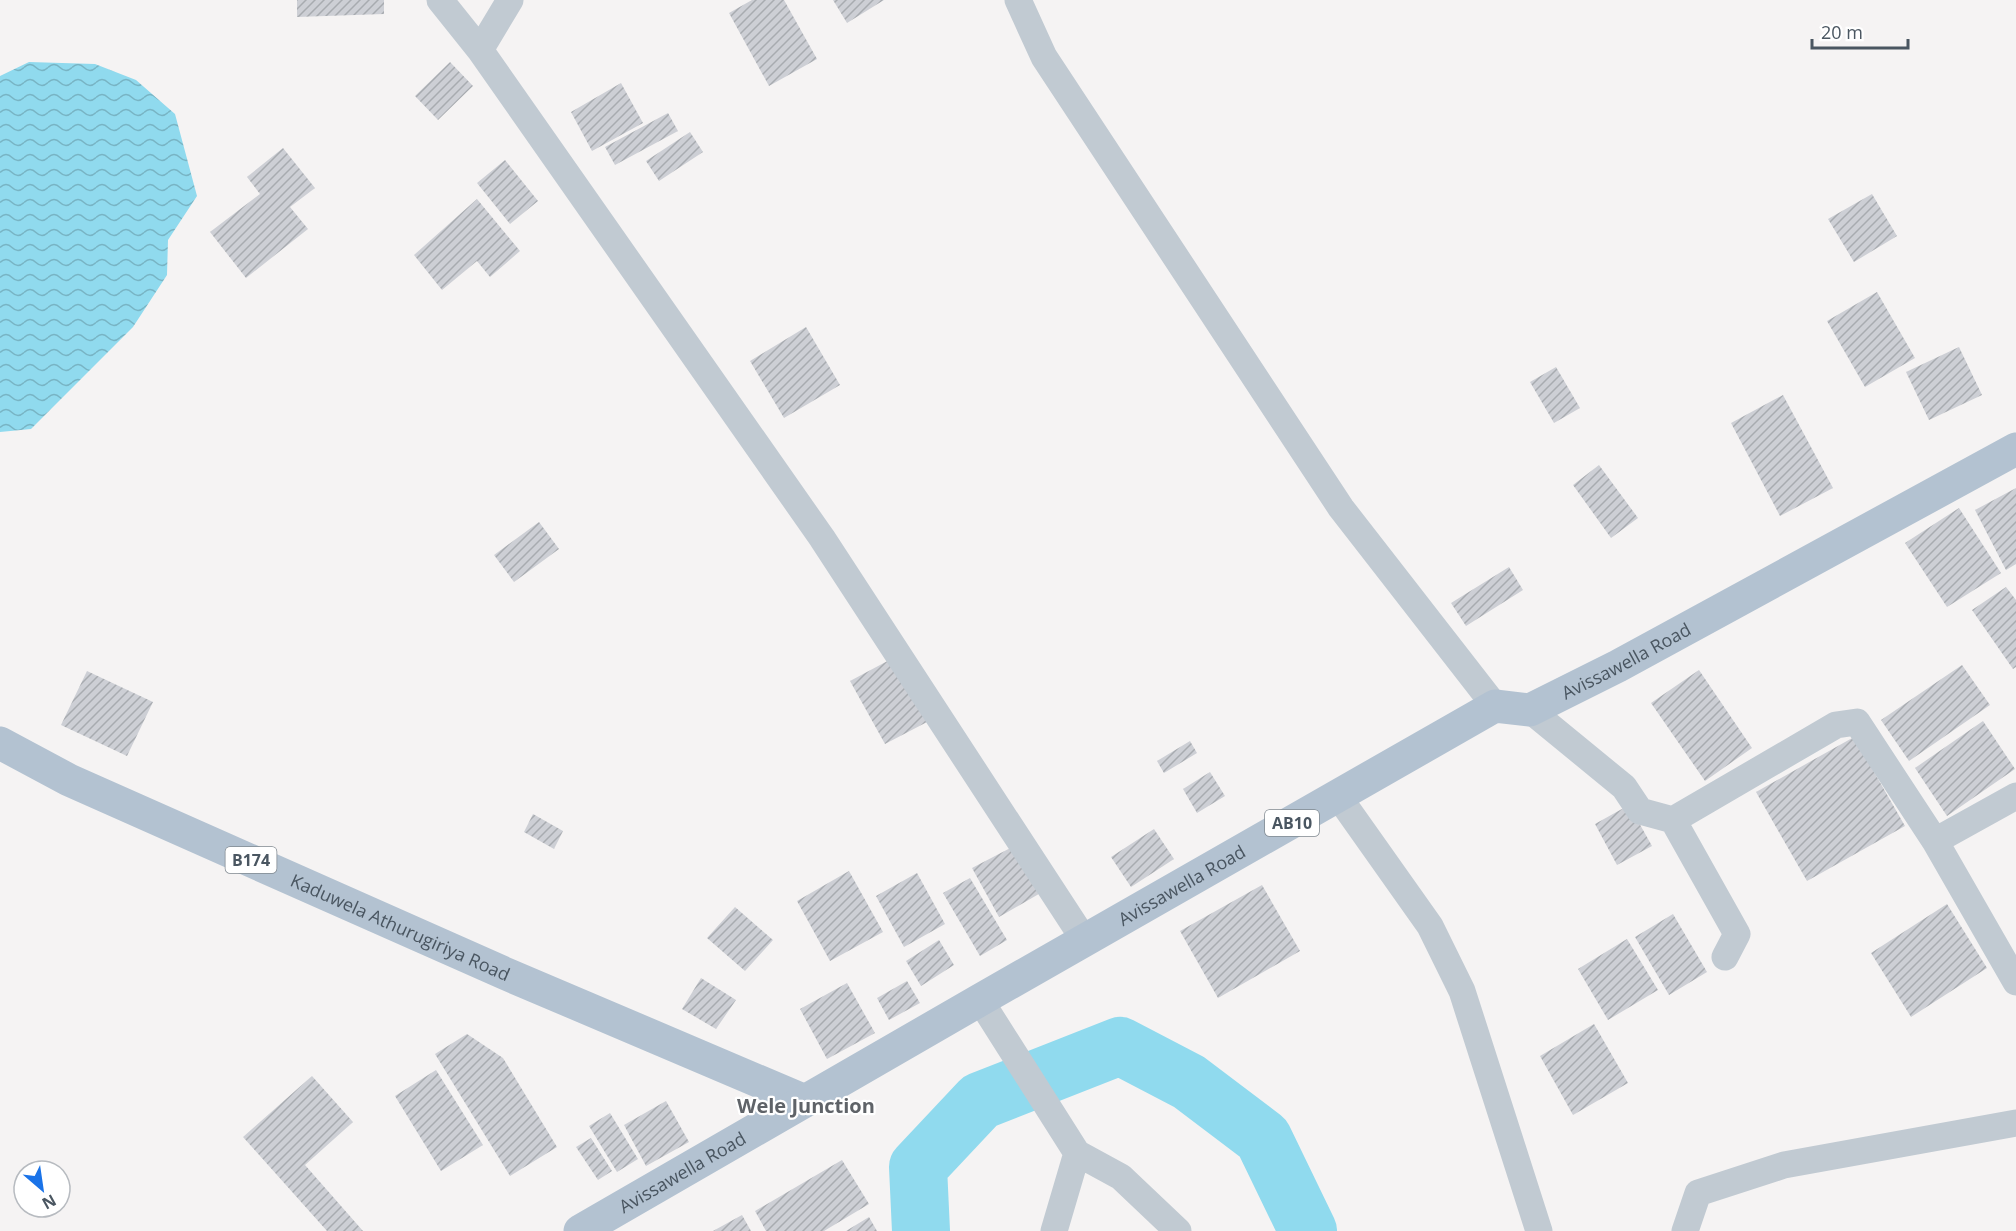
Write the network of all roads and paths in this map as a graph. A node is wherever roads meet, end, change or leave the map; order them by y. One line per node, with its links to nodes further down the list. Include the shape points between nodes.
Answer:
1 (440, 0): 4 (street)
2 (510, 0): 4 (street)
3 (1018, 0): 6 (street, via 1044,57 1341,508)
4 (480, 50): 13 (street, via 822,538)
5 (2016, 449): 7 (main road, Avissawella Road)
6 (1495, 706): 7 (main road); 9 (main road, Avissawella Road / AB10)
7 (1530, 710): 11 (street, via 1624,787 1640,811)
8 (0, 743): 17 (main road, Kaduwela Athurugiriya Road / B174, via 69,780 504,973)
9 (1338, 796): 13 (main road, Avissawella Road / AB10); 23 (street, via 1430,926 1462,991)
10 (2016, 796): 12 (street)
11 (1673, 820): 12 (street, via 1836,724 1857,722); 14 (street, via 1737,934)
12 (1935, 841): 15 (street)
13 (1085, 941): 16 (main road, Avissawella Road / AB10)
14 (1725, 957)
15 (2016, 982)
16 (980, 999): 17 (main road, Avissawella Road / AB10); 19 (street)
17 (805, 1101): 20 (main road, Avissawella Road / AB10)
18 (2016, 1123): 24 (street, via 1784,1165 1698,1193)
19 (1070, 1143): 21 (street); 22 (street, via 1121,1177)
20 (580, 1231)
21 (1054, 1231)
22 (1178, 1231)
23 (1539, 1231)
24 (1685, 1231)

